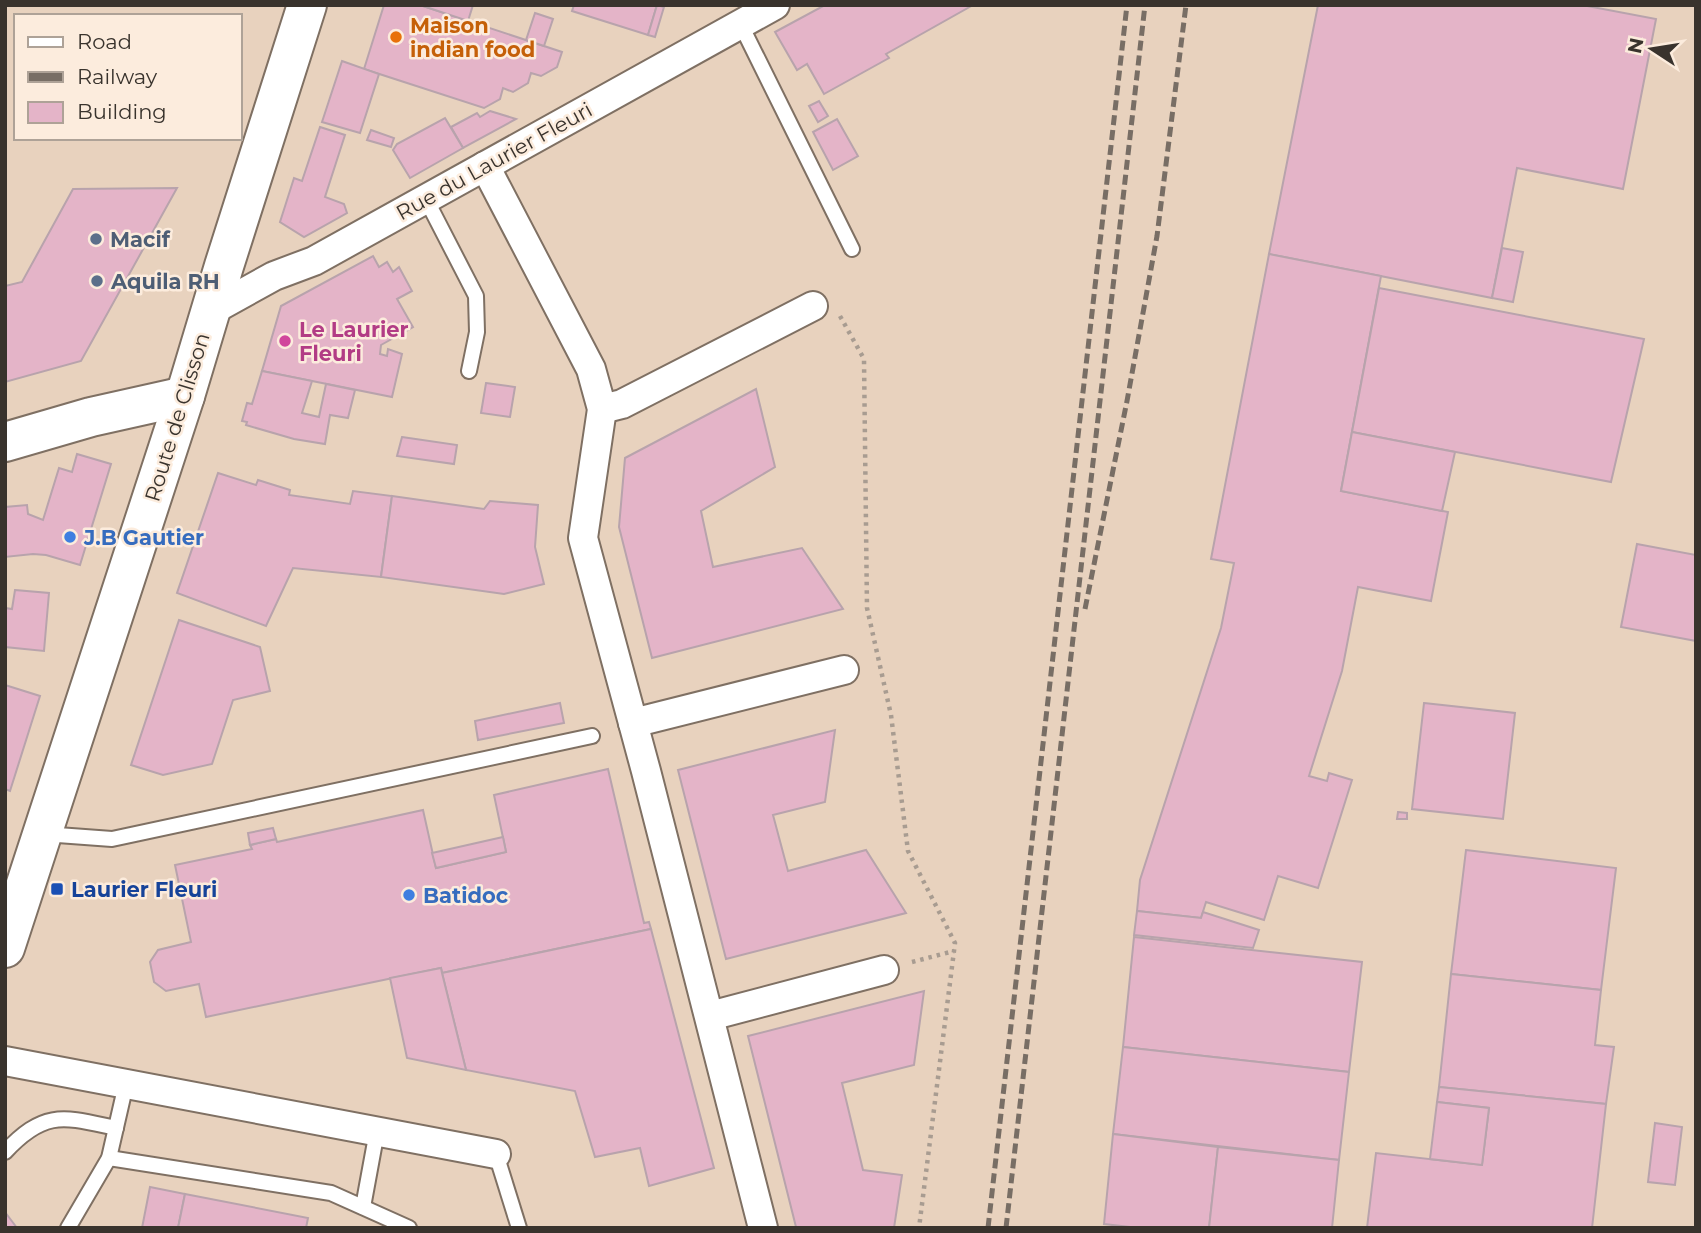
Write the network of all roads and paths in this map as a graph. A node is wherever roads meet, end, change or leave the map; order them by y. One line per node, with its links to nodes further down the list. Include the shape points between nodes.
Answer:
1 (307, 5): 8 (main road, Route de Clisson)
2 (775, 5): 3 (street, Rue du Laurier Fleuri)
3 (741, 24): 4 (street, Rue du Laurier Fleuri); 6 (lane)
4 (485, 166): 5 (street, Rue du Laurier Fleuri); 11 (street, via 591,369)
5 (426, 199): 8 (street, Rue du Laurier Fleuri); 9 (lane, via 476,296 477,332)
6 (852, 249)
7 (813, 306): 11 (street, via 622,404); 18 (path, via 832,302 864,359 867,608 891,715 908,852 955,943)
8 (209, 312): 10 (main road, Route de Clisson)
9 (470, 371)
10 (185, 396): 12 (main road); 16 (main road, Route de Clisson)
11 (602, 409): 14 (street, via 583,538)
12 (5, 442)
13 (844, 670): 14 (street)
14 (633, 723): 20 (street)
15 (592, 736): 16 (lane, via 112,839)
16 (42, 834): 17 (main road, Route de Clisson)
17 (5, 948)
18 (954, 951): 19 (path); 33 (path)
19 (884, 970): 20 (street)
20 (710, 1016): 32 (street)
21 (5, 1061): 22 (street)
22 (126, 1084): 23 (lane); 24 (street)
23 (116, 1128): 25 (lane, via 65,1118 44,1122 23,1132); 27 (lane)
24 (377, 1131): 26 (street); 28 (lane)
25 (5, 1152)
26 (496, 1154): 31 (lane)
27 (109, 1158): 28 (lane, via 331,1193); 29 (lane)
28 (363, 1207): 30 (lane)
29 (68, 1228)
30 (409, 1228)
31 (519, 1228)
32 (763, 1228)
33 (919, 1228)

